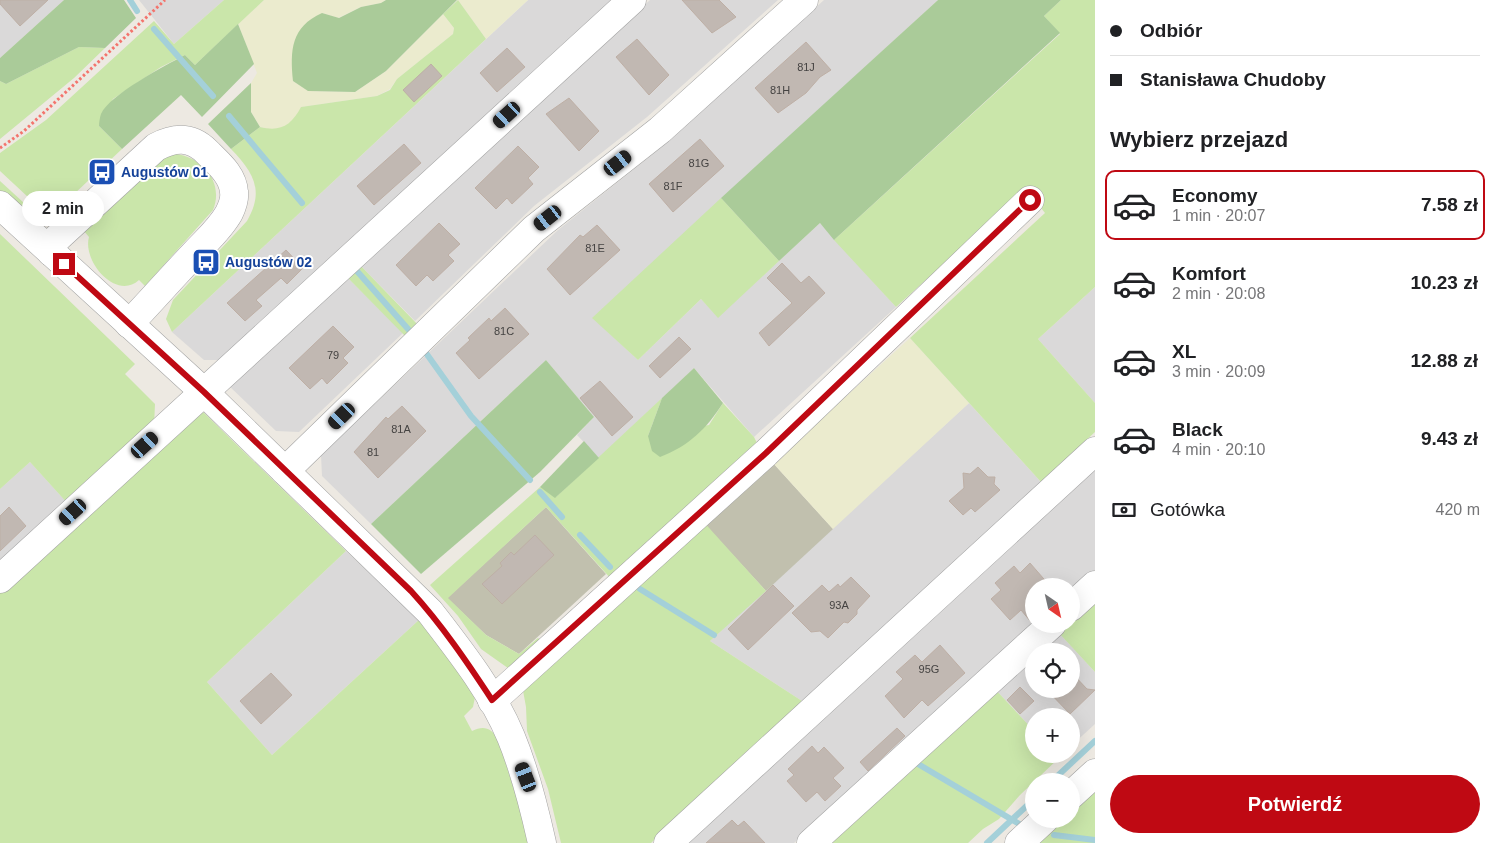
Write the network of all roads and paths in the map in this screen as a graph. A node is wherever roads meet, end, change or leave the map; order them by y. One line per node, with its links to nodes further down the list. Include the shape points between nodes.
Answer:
1 (165, 0): 4 (path, via 24,131)
2 (632, 0): 9 (street)
3 (804, 0): 11 (street, via 660,130 534,229)
4 (0, 148)
5 (1030, 200): 16 (street, via 766,453)
6 (0, 205): 7 (street)
7 (51, 252): 8 (street); 8 (street, via 54,241 156,147 182,138 202,147 233,183 232,205 216,230)
8 (129, 324): 9 (street)
9 (204, 392): 11 (street); 12 (street)
10 (1095, 452): 21 (street)
11 (285, 471): 16 (street, via 430,612 460,650)
12 (0, 579)
13 (1095, 585): 14 (street)
14 (1080, 599)
15 (1042, 633): 22 (street)
16 (492, 700): 20 (street, via 526,777)
17 (1095, 773): 18 (street)
18 (1080, 787)
19 (1035, 828): 23 (street)
20 (542, 843)
21 (668, 843)
22 (812, 843)
23 (1019, 843)

